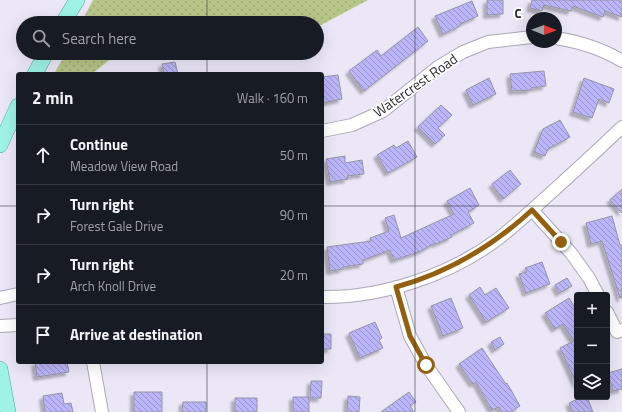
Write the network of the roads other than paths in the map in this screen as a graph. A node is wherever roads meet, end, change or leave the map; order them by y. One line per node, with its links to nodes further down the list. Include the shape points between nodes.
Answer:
1 (77, 0): 2 (main road)
2 (68, 16)
3 (526, 38): 10 (street, Watercrest Road, via 488,42 463,52 438,67 383,111 352,125)
4 (562, 39): 6 (street, via 595,47)
5 (42, 60): 7 (main road)
6 (622, 61)
7 (36, 72)
8 (16, 110): 11 (main road)
9 (622, 127): 12 (street)
10 (324, 131)
11 (0, 145)
12 (532, 210): 13 (street, via 497,240 469,257 414,282); 14 (street, via 571,252)
13 (396, 287): 17 (street); 26 (street, via 410,336 426,365)
14 (596, 292)
15 (16, 294): 16 (street)
16 (0, 298)
17 (324, 298)
18 (610, 316): 21 (street)
19 (16, 325): 20 (street)
20 (0, 326)
21 (620, 331)
22 (93, 364): 25 (street)
23 (0, 369): 24 (main road)
24 (8, 412)
25 (102, 412)
26 (459, 412)

